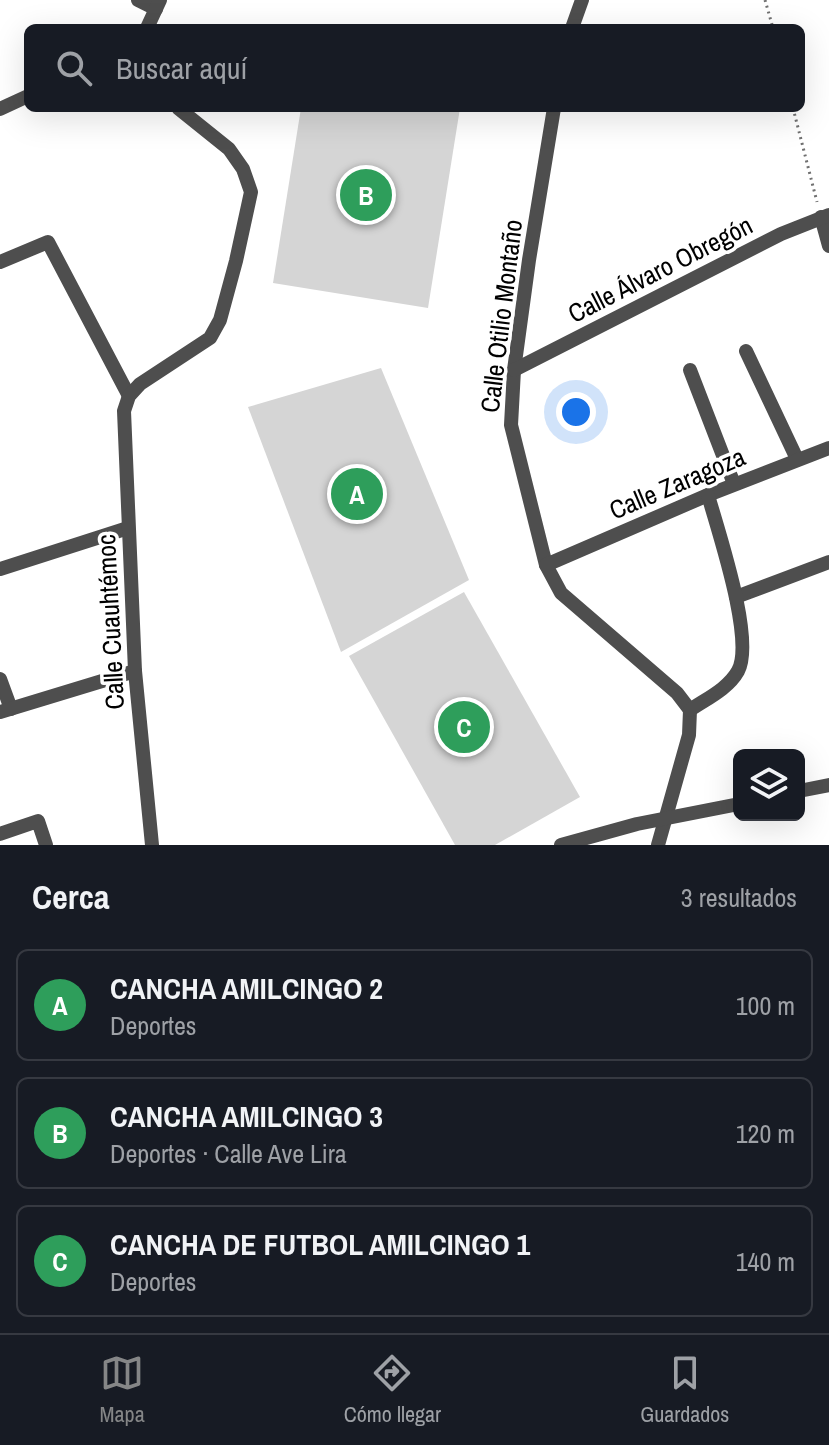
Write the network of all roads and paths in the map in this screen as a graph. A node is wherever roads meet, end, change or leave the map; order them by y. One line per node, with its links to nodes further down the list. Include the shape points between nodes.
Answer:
1 (138, 0): 4 (street)
2 (582, 0): 6 (street)
3 (765, 0): 7 (path)
4 (158, 4): 5 (street)
5 (149, 24)
6 (573, 24)
7 (772, 24)
8 (24, 98): 9 (street)
9 (0, 109)
10 (183, 112): 19 (street, via 229,149 251,192 220,320 210,338)
11 (553, 112): 17 (street, Calle Otilio Montaño)
12 (794, 112): 13 (path)
13 (825, 216): 14 (street); 17 (street, Calle Álvaro Obregón)
14 (829, 246)
15 (0, 262): 19 (street, via 48,242)
16 (746, 351): 21 (street)
17 (514, 370): 26 (street, Calle Otilio Montaño, via 511,425)
18 (690, 370): 22 (street)
19 (129, 396): 24 (street, Calle Cuauhtémoc, via 124,411)
20 (829, 448): 21 (street, Calle Zaragoza)
21 (797, 459): 22 (street, Calle Zaragoza)
22 (734, 484): 23 (street, Calle Zaragoza)
23 (708, 495): 26 (street, Calle Zaragoza); 28 (street)
24 (128, 528): 27 (street); 29 (street, Calle Cuauhtémoc)
25 (829, 562): 28 (street)
26 (546, 565): 32 (street, Calle Otilio Montaño, via 561,593)
27 (0, 569)
28 (736, 597): 32 (street, via 739,669 729,684)
29 (135, 671): 31 (street); 39 (street, Calle Cuauhtémoc)
30 (0, 679): 31 (street)
31 (6, 710)
32 (690, 710): 36 (street, via 689,735)
33 (829, 785): 34 (street)
34 (805, 790)
35 (733, 805): 36 (street)
36 (665, 820): 40 (street); 41 (street)
37 (0, 834): 38 (street, via 38,821)
38 (46, 845)
39 (152, 845)
40 (561, 845)
41 (658, 845)

